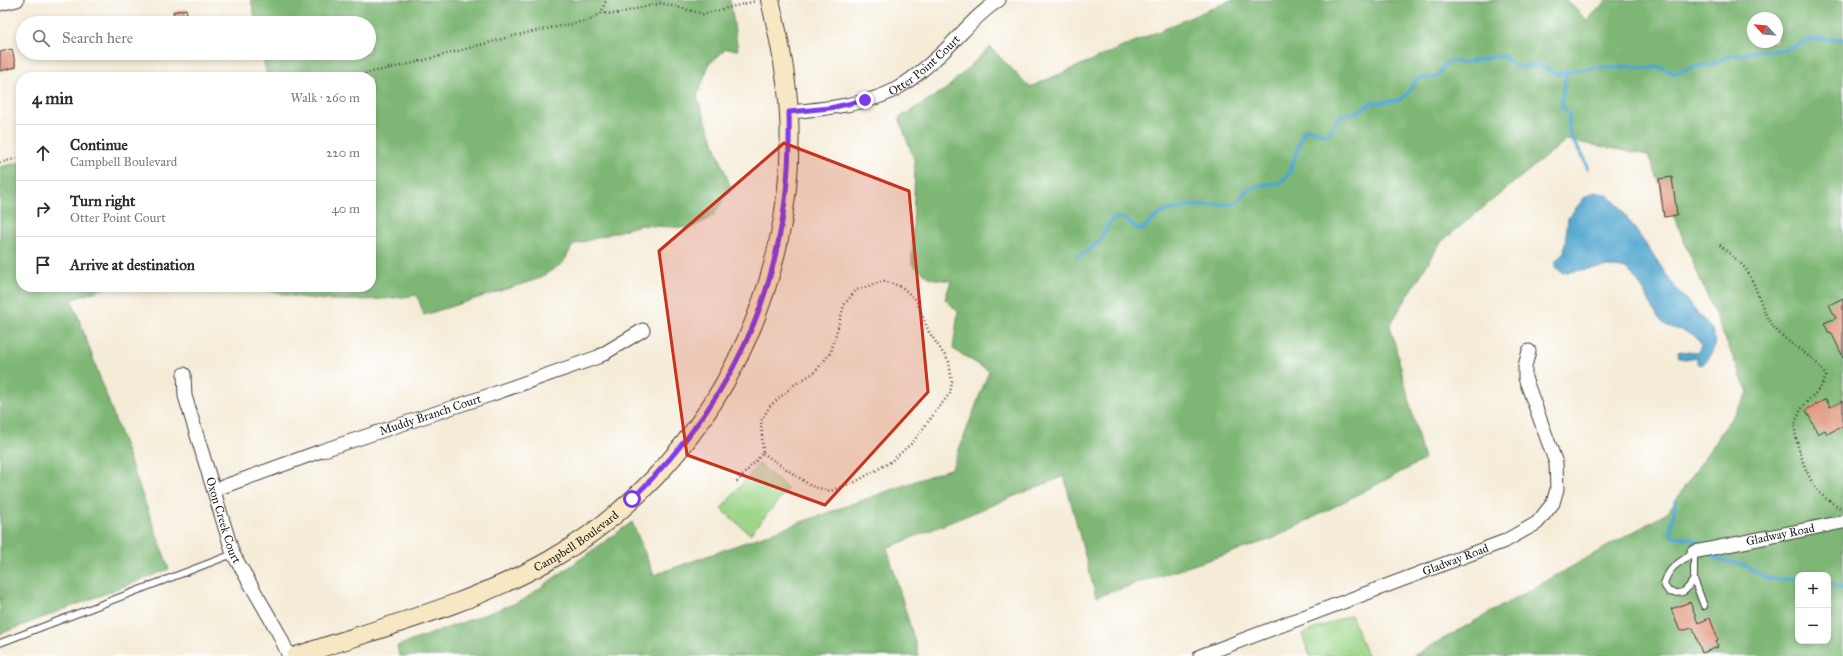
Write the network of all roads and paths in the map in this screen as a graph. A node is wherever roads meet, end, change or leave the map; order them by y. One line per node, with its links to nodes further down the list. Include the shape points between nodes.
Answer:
1 (17, 0): 6 (street)
2 (606, 0): 7 (path)
3 (760, 0): 7 (path, via 703,14 661,3 615,14)
4 (770, 0): 9 (street, Campbell Boulevard, via 783,60)
5 (999, 0): 9 (street, Otter Point Court, via 967,26 922,71 895,90 830,108)
6 (0, 4)
7 (601, 13): 8 (path, via 590,20 517,35)
8 (372, 72)
9 (789, 112): 27 (street, Campbell Boulevard, via 790,155 786,201 768,287 751,331 727,378 701,421 670,460 632,499 601,525 568,549 530,570 466,598)
10 (16, 159): 11 (path)
11 (0, 163)
12 (1720, 245): 19 (path, via 1747,271 1775,329 1788,343 1824,370 1826,376 1823,385 1804,405 1795,430 1801,455 1814,486)
13 (643, 330): 18 (street, Muddy Branch Court, via 598,357 321,450)
14 (1529, 351): 28 (street, Gladway Road, via 1525,378 1556,463 1557,481 1553,503 1537,523 1505,541)
15 (184, 374): 18 (street, Oxon Creek Court, via 185,396)
16 (763, 453): 16 (path, via 811,486 830,491 855,482 889,464 912,442 950,393 952,382 949,362 929,332 916,300 902,288 884,281 856,290 844,305 831,352 815,372 794,385 770,406 761,421); 17 (path)
17 (737, 482)
18 (214, 490): 22 (street, Oxon Creek Court)
19 (1843, 510)
20 (1843, 522): 21 (street, Gladway Road)
21 (1694, 552): 23 (lane); 23 (lane, via 1670,569 1664,585 1669,592 1678,594 1686,591)
22 (233, 554): 25 (lane); 26 (street, Oxon Creek Court)
23 (1694, 579): 24 (lane)
24 (1704, 606)
25 (0, 643)
26 (289, 656)
27 (296, 656)
28 (1200, 656)

